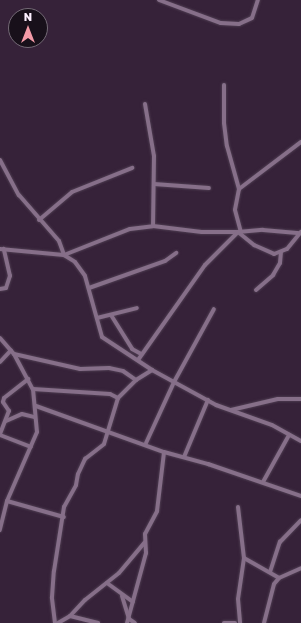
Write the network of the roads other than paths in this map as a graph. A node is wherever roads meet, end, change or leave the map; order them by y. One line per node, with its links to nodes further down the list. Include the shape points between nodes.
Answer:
1 (158, 0): 2 (street, via 221,23 239,24 252,18)
2 (258, 0)
3 (224, 85): 10 (street, via 227,146)
4 (145, 104): 8 (street, via 154,156)
5 (301, 142): 10 (street)
6 (0, 160): 11 (street, via 19,195)
7 (132, 168): 11 (street, via 72,192)
8 (154, 184): 9 (street); 12 (street)
9 (209, 188)
10 (239, 189): 13 (street, via 235,210)
11 (39, 220): 18 (street, via 59,241)
12 (153, 226): 13 (street, via 202,232); 18 (street, via 130,229)
13 (239, 232): 14 (street); 16 (street, via 263,251 274,254); 29 (street, via 206,265)
14 (301, 232): 16 (street)
15 (2, 249): 18 (street); 20 (street, via 10,276 6,288)
16 (281, 252): 21 (street, via 280,263 273,275)
17 (176, 253): 19 (street, via 164,261)
18 (64, 255): 19 (street, via 80,268)
19 (90, 288): 25 (street)
20 (0, 289)
21 (256, 290)
22 (137, 308): 24 (street)
23 (214, 309): 35 (street)
24 (111, 315): 25 (street); 29 (street, via 132,349)
25 (97, 318): 30 (street, via 102,337)
26 (0, 338): 27 (street)
27 (11, 350): 28 (street); 31 (street)
28 (14, 354): 33 (street); 34 (street, via 74,368 109,368 123,371)
29 (141, 354): 30 (street)
30 (138, 360): 32 (street)
31 (0, 362)
32 (152, 370): 34 (street); 35 (street)
33 (28, 379): 36 (street); 40 (street, via 6,395)
34 (136, 380): 37 (street)
35 (174, 382): 39 (street); 49 (street)
36 (33, 389): 37 (street, via 110,394); 41 (street)
37 (118, 398): 45 (street)
38 (301, 399): 42 (street, via 278,399)
39 (208, 400): 42 (street); 52 (street)
40 (1, 402): 44 (street, via 8,411)
41 (36, 406): 43 (street); 45 (street)
42 (229, 410): 47 (street, via 272,425)
43 (34, 417): 44 (street, via 22,414); 50 (street, via 36,432)
44 (6, 421): 46 (street)
45 (107, 429): 49 (street); 57 (street, via 104,444 88,456 83,464 76,485 64,507)
46 (0, 434): 50 (street)
47 (289, 435): 48 (street); 53 (street)
48 (301, 440)
49 (146, 443): 51 (street)
50 (31, 447): 55 (street)
51 (164, 452): 52 (street); 60 (street, via 157,511)
52 (184, 456): 53 (street)
53 (262, 482): 54 (street)
54 (301, 496)
55 (7, 501): 57 (street); 59 (street)
56 (238, 507): 61 (street)
57 (64, 517): 71 (street, via 54,571 52,597)
58 (301, 520): 63 (street, via 280,542)
59 (0, 529)
60 (145, 542): 65 (street); 67 (street, via 146,553)
61 (244, 558): 63 (street); 77 (street, via 238,598)
62 (301, 568): 64 (street)
63 (270, 572): 64 (street)
64 (279, 578): 78 (street, via 271,588)
65 (108, 583): 66 (street); 68 (street)
66 (122, 596): 67 (street); 69 (street)
67 (133, 602): 69 (street)
68 (70, 616): 70 (street); 72 (street)
69 (128, 621): 74 (street)
70 (81, 622): 73 (street)
71 (55, 623)
72 (58, 623)
73 (98, 623)
74 (135, 623)
75 (224, 623): 76 (street)
76 (235, 623)
77 (240, 623)
78 (264, 623)

